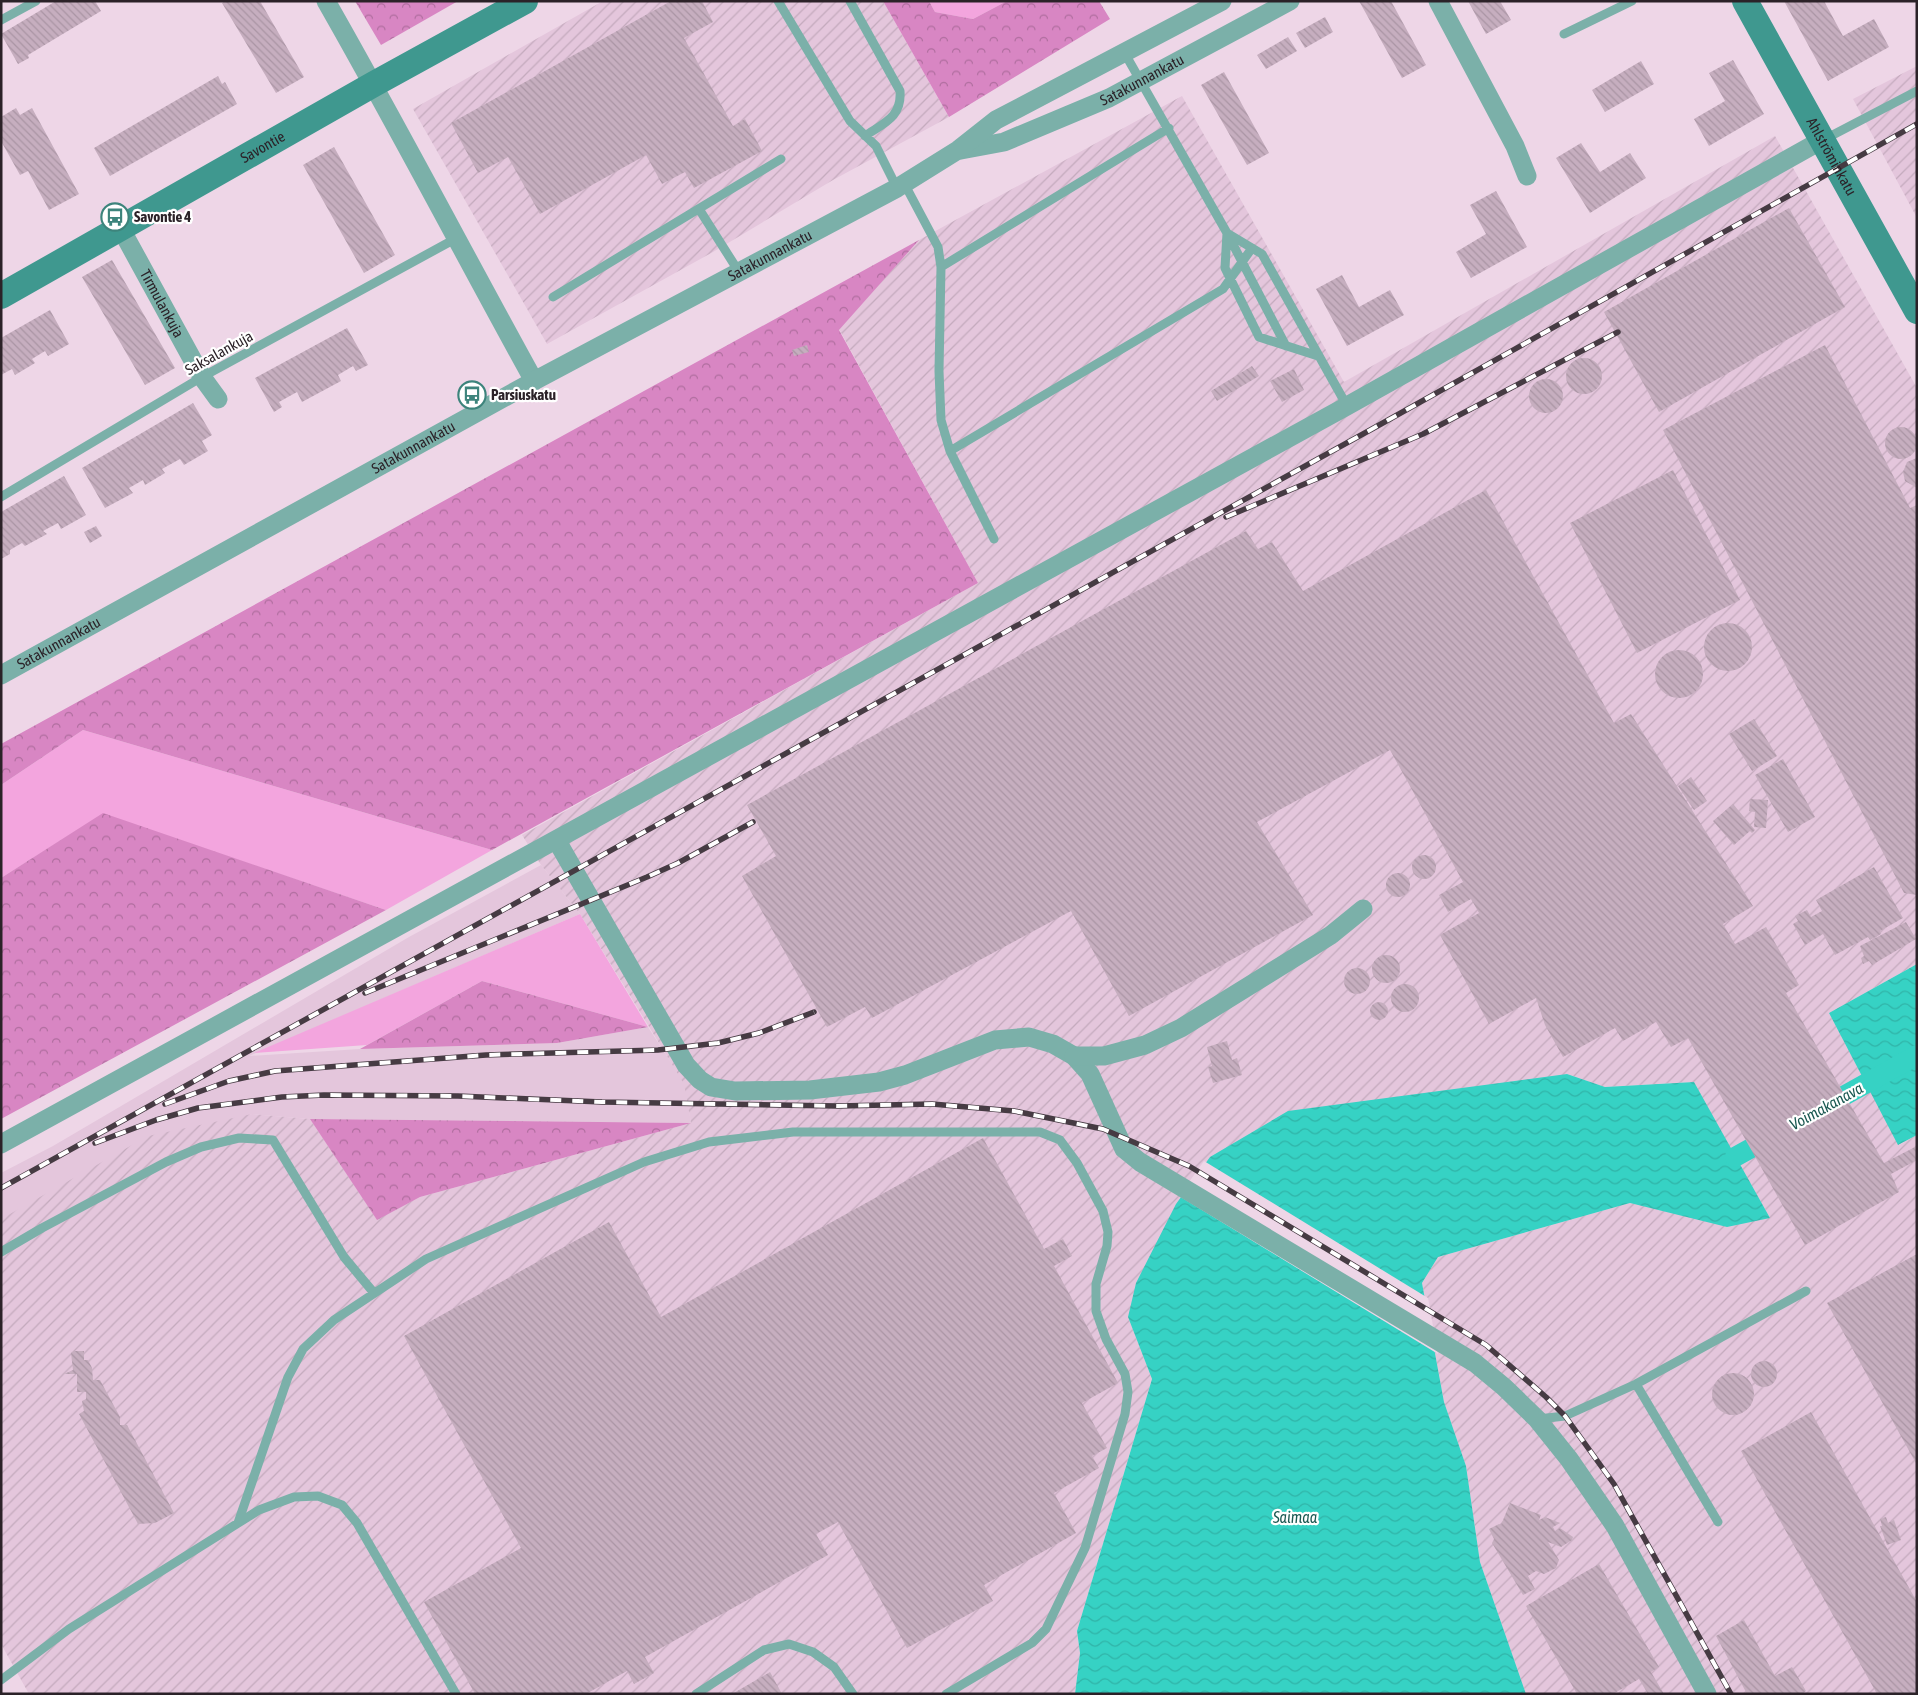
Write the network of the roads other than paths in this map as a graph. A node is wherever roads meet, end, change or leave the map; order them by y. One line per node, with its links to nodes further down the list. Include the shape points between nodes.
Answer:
1 (36, 1): 11 (lane)
2 (326, 1): 15 (street)
3 (525, 1): 15 (street, Savontie)
4 (778, 1): 18 (lane, via 850,121)
5 (850, 1): 18 (lane, via 900,92 901,103 896,113)
6 (1222, 1): 13 (street, Satakunnankatu)
7 (1290, 1): 14 (street, Satakunnankatu)
8 (1438, 1): 22 (street)
9 (1632, 1): 12 (lane)
10 (1745, 1): 19 (street, Ahlströminkatu)
11 (1, 20)
12 (1564, 34)
13 (1124, 52): 14 (lane); 20 (street, Satakunnankatu, via 996,120)
14 (1142, 82): 17 (lane); 20 (street, Satakunnankatu, via 1004,142)
15 (374, 84): 25 (street, Savontie); 27 (street)
16 (1917, 91): 19 (lane)
17 (1169, 128): 26 (lane); 30 (lane)
18 (864, 136): 23 (lane, via 876,146)
19 (1822, 140): 35 (street, Ahlströminkatu); 41 (street)
20 (958, 150): 23 (street, Satakunnankatu)
21 (781, 159): 24 (lane)
22 (1528, 176)
23 (900, 185): 30 (lane, via 938,247); 31 (street, Satakunnankatu)
24 (699, 209): 31 (lane); 34 (lane)
25 (121, 229): 33 (street, Savontie); 38 (street, Tirmulankuja)
26 (1227, 233): 28 (lane); 29 (lane); 32 (lane, via 1225,268)
27 (455, 239): 38 (lane, Saksalankuja); 39 (street)
28 (1252, 248): 29 (lane); 37 (lane, via 1262,254)
29 (1243, 262): 32 (lane); 36 (lane)
30 (941, 267): 42 (lane, via 941,413)
31 (739, 272): 39 (street, Satakunnankatu)
32 (1230, 279): 36 (lane, via 1259,338); 42 (lane, via 1223,289 1206,300)
33 (1, 296)
34 (552, 297)
35 (1917, 311)
36 (1286, 346): 37 (lane)
37 (1318, 356): 41 (lane)
38 (202, 378): 40 (street, Tirmulankuja); 43 (lane, Saksalankuja)
39 (534, 381): 45 (street, Satakunnankatu)
40 (218, 399)
41 (1347, 406): 46 (street)
42 (950, 451): 44 (lane)
43 (1, 497)
44 (994, 539)
45 (1, 674)
46 (557, 841): 48 (street, via 686,1065 711,1087 735,1091 810,1090 879,1082 995,1040 1029,1037 1053,1044); 49 (street)
47 (1363, 909): 48 (street, via 1331,936 1181,1028 1145,1045 1104,1056)
48 (1074, 1056): 54 (street, via 1090,1074 1124,1149 1140,1162 1475,1363)
49 (1, 1144)
50 (1, 1252): 52 (lane, via 166,1162 201,1147 239,1138 273,1140 344,1257)
51 (1806, 1291): 53 (lane)
52 (374, 1293): 56 (lane, via 334,1320 303,1349 288,1377); 58 (lane, via 426,1259 644,1162 709,1142 793,1132 1008,1130 1040,1132 1060,1140 1099,1203 1108,1232 1096,1284 1096,1311 1106,1339 1125,1374 1128,1392 1125,1414 1085,1548 1046,1629 1032,1644)
53 (1636, 1384): 54 (lane, via 1565,1416); 55 (lane)
54 (1538, 1419): 62 (street, via 1615,1526)
55 (1718, 1522)
56 (238, 1523): 57 (lane, via 68,1629); 59 (lane, via 259,1510 294,1496 318,1496 342,1505 357,1523)
57 (1, 1680)
58 (951, 1693)
59 (456, 1694)
60 (696, 1694): 61 (lane, via 764,1650 788,1644 814,1652 834,1667)
61 (852, 1694)
62 (1707, 1694)

